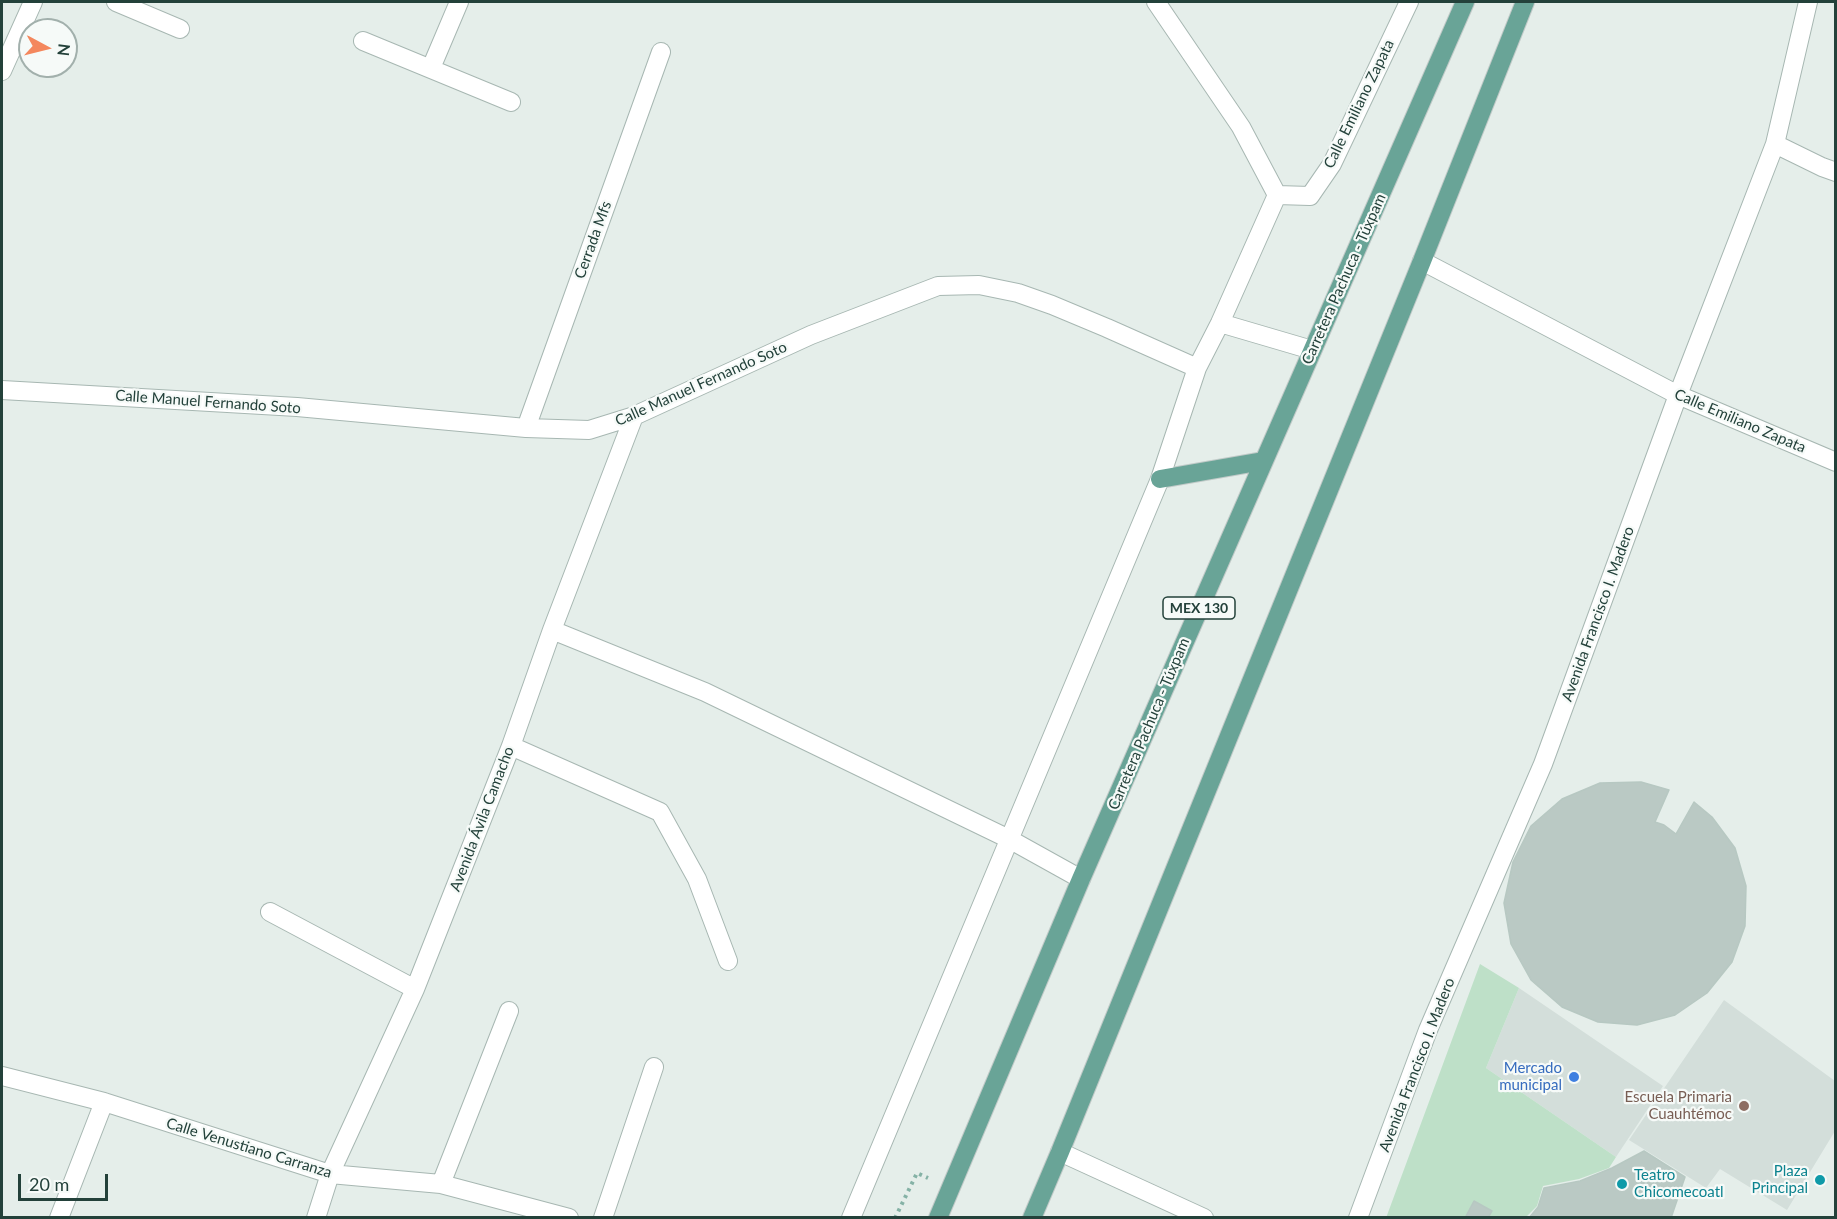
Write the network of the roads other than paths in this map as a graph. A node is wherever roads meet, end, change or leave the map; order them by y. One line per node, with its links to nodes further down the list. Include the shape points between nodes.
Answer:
1 (33, 2): 13 (street)
2 (116, 2): 9 (street)
3 (459, 2): 12 (street)
4 (1156, 2): 17 (street, via 1241,127)
5 (1408, 2): 17 (street, Calle Emiliano Zapata, via 1332,164 1310,196)
6 (1465, 2): 20 (main road, Carretera Pachuca - Túxpam / MEX 130)
7 (1525, 2): 18 (main road)
8 (1808, 2): 15 (street, Avenida Francisco I. Madero)
9 (180, 29)
10 (363, 41): 12 (street)
11 (661, 52): 25 (street, Cerrada Mfs)
12 (431, 68): 14 (street)
13 (2, 71)
14 (511, 102)
15 (1775, 144): 16 (street); 23 (street, Avenida Francisco I. Madero)
16 (1836, 172)
17 (1277, 195): 19 (street)
18 (1422, 261): 23 (street, Calle Emiliano Zapata); 40 (main road)
19 (1220, 324): 20 (street); 21 (street)
20 (1312, 350): 26 (main road, Carretera Pachuca - Túxpam / MEX 130)
21 (1197, 368): 24 (street, Calle Manuel Fernando Soto, via 1018,293 979,285 939,286 811,335); 28 (street)
22 (2, 390): 25 (street, Calle Manuel Fernando Soto, via 297,407)
23 (1678, 395): 27 (street, Calle Emiliano Zapata); 51 (street, Avenida Francisco I. Madero, via 1543,764 1428,1030)
24 (634, 416): 25 (street, Calle Manuel Fernando Soto, via 589,430); 29 (street, Avenida Ávila Camacho)
25 (525, 428)
26 (1263, 460): 28 (main road); 32 (main road, Carretera Pachuca - Túxpam / MEX 130)
27 (1836, 462)
28 (1160, 479): 31 (street)
29 (552, 630): 30 (street, Avenida Ávila Camacho); 31 (street, via 705,692)
30 (511, 746): 34 (street, via 660,812 696,879); 35 (street, Avenida Ávila Camacho)
31 (1009, 839): 32 (street); 47 (street)
32 (1081, 879): 48 (main road, Carretera Pachuca - Túxpam / MEX 130)
33 (270, 912): 35 (street)
34 (728, 961)
35 (415, 989): 41 (street, Avenida Ávila Camacho)
36 (509, 1011): 42 (street)
37 (654, 1067): 46 (street)
38 (2, 1076): 39 (street, Calle Venustiano Carranza)
39 (104, 1102): 41 (street, Calle Venustiano Carranza); 44 (street)
40 (1060, 1152): 49 (main road); 50 (street)
41 (330, 1174): 42 (street, Calle Venustiano Carranza); 45 (street, Avenida Ávila Camacho)
42 (441, 1184): 43 (street, Calle Venustiano Carranza)
43 (564, 1217)
44 (59, 1218)
45 (316, 1218)
46 (603, 1218)
47 (851, 1218)
48 (938, 1218)
49 (1032, 1218)
50 (1204, 1218)
51 (1358, 1218)

